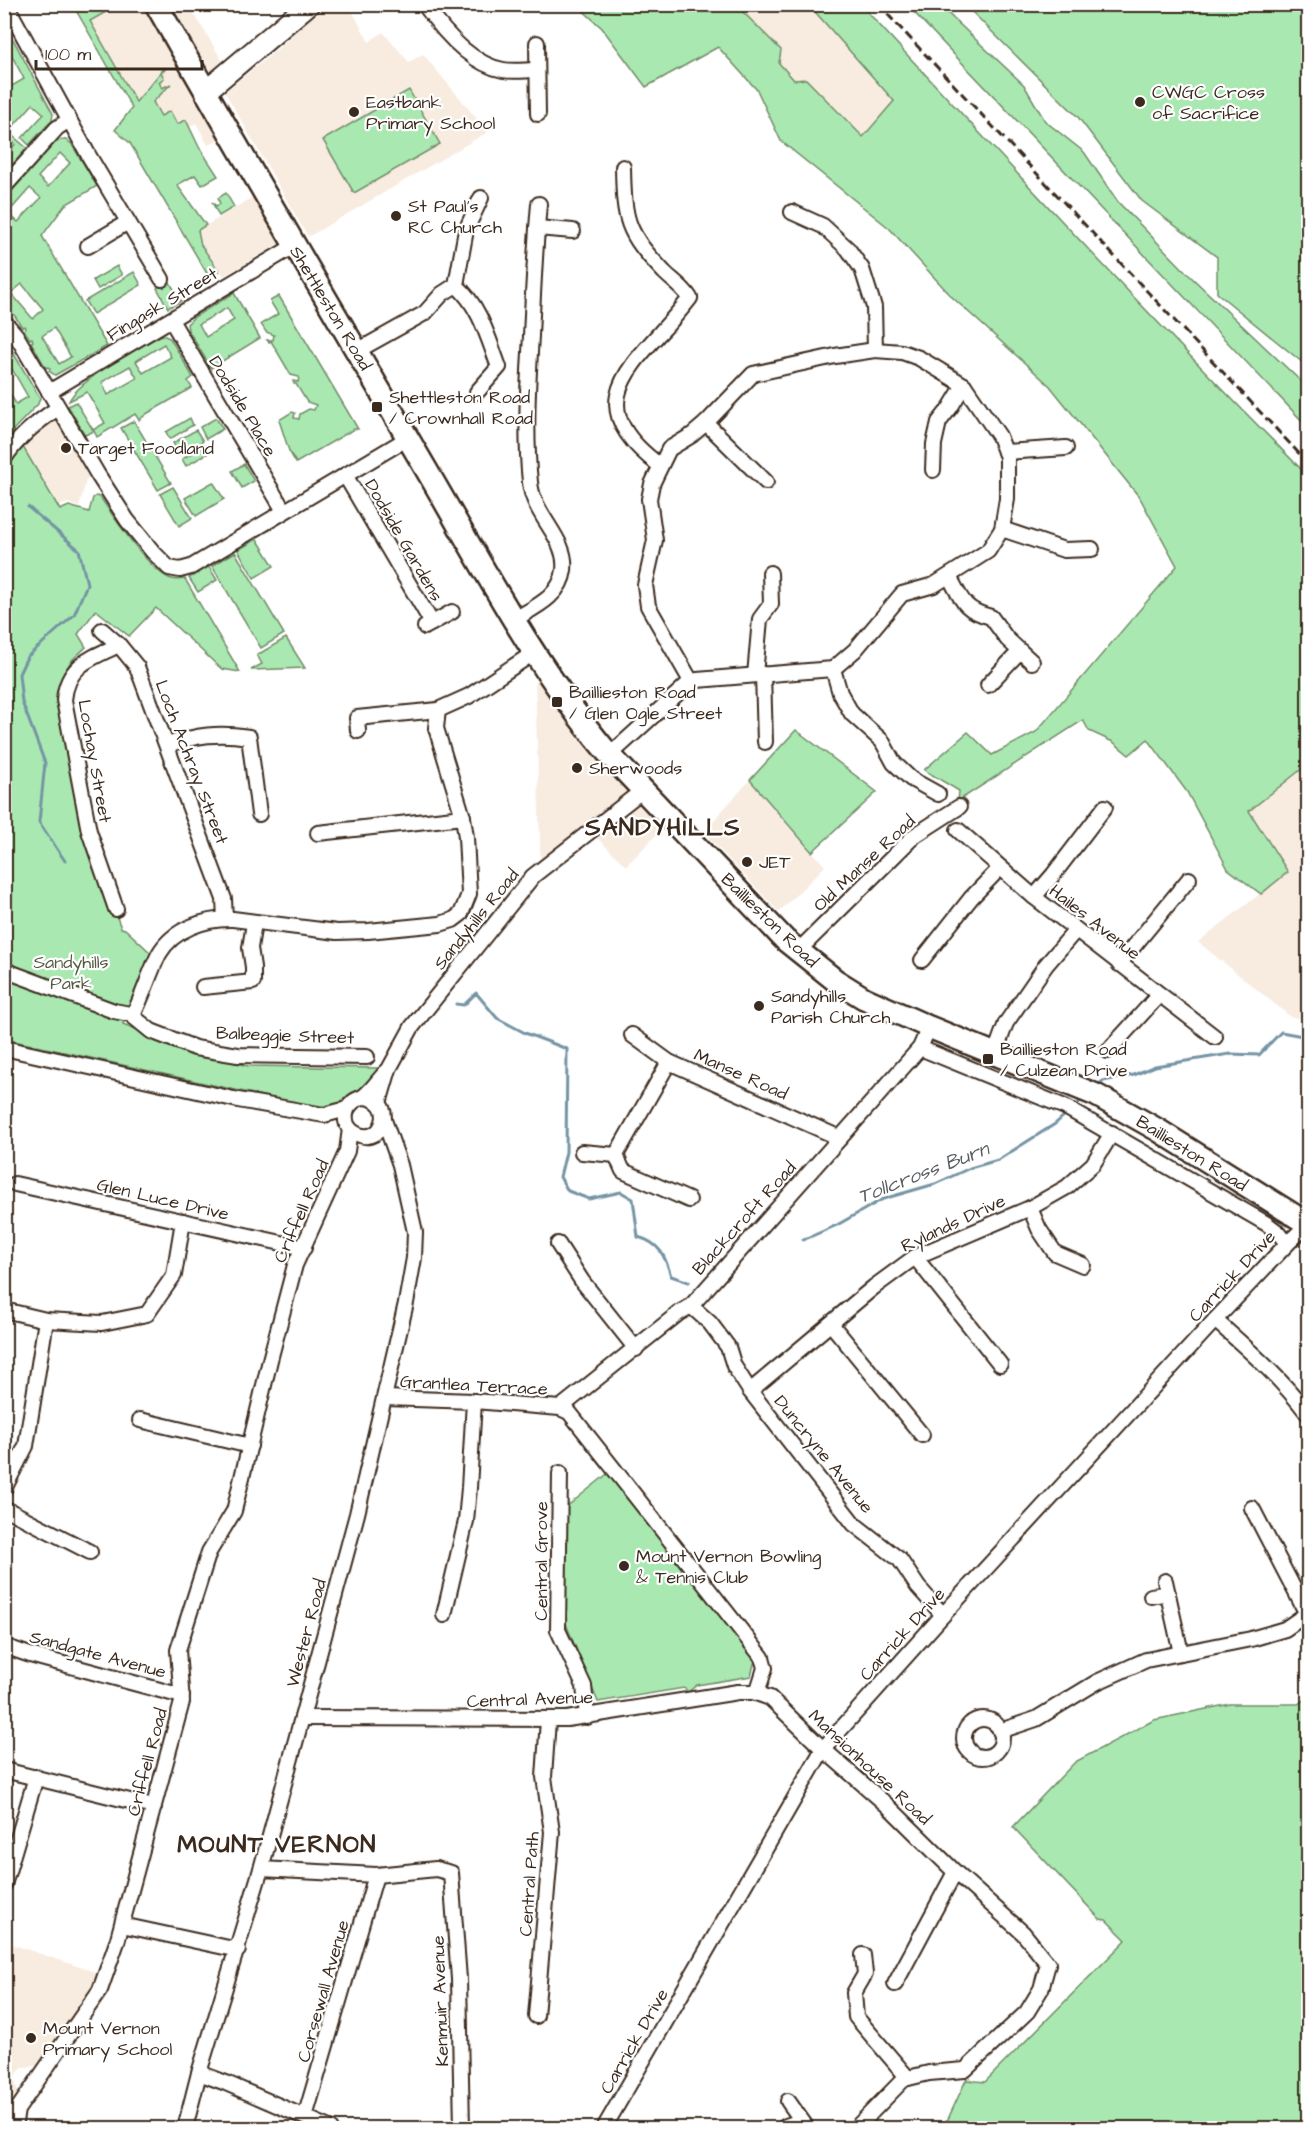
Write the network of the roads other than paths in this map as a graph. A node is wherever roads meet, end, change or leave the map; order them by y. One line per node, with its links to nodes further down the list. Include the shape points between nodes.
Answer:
1 (22, 4): 5 (street)
2 (156, 4): 8 (main road, Shettleston Road)
3 (309, 4): 8 (main road)
4 (424, 4): 7 (street, via 438,23 477,59 503,70)
5 (7, 13): 10 (street)
6 (537, 43): 7 (street)
7 (537, 70): 9 (street)
8 (205, 92): 20 (main road, Shettleston Road)
9 (538, 114)
10 (69, 120): 12 (street, via 57,128); 16 (street)
11 (623, 167): 23 (street, via 624,207 629,226 643,250)
12 (4, 187)
13 (481, 198): 22 (street, via 465,230)
14 (539, 204): 17 (street)
15 (792, 212): 27 (street, via 823,226 848,249 862,270 874,307)
16 (128, 222): 19 (street); 21 (street)
17 (537, 228): 18 (street); 48 (street, via 528,393 529,480 538,511 560,544 564,570 555,592)
18 (573, 231)
19 (88, 246)
20 (294, 246): 25 (street, Fingask Street); 28 (main road, Shettleston Road)
21 (162, 279)
22 (456, 285): 28 (street, via 425,313); 31 (street, via 476,309 499,367)
23 (690, 298): 24 (street); 38 (street, via 621,381 617,400 622,428 641,452)
24 (705, 300)
25 (171, 320): 30 (street, Fingask Street); 42 (street, Dodside Place)
26 (4, 321): 30 (street, via 14,331)
27 (875, 350): 29 (street, via 919,357); 33 (street, via 753,374)
28 (357, 351): 34 (main road, Shettleston Road)
29 (964, 385): 36 (street, via 999,436); 39 (street, via 939,422)
30 (49, 392): 32 (street)
31 (477, 392)
32 (58, 408): 37 (street, via 22,436); 42 (street, via 122,512 169,568 187,568)
33 (706, 423): 38 (street, via 669,449); 41 (street)
34 (408, 438): 40 (street); 48 (main road, Shettleston Road)
35 (1066, 448): 36 (street)
36 (1005, 452): 43 (street, via 1007,499)
37 (4, 459)
38 (659, 465): 56 (street, via 649,499 655,540 645,585 648,606)
39 (933, 470)
40 (345, 475): 42 (street); 47 (street, Dodside Gardens, via 428,626)
41 (766, 482)
42 (284, 512)
43 (1002, 529): 44 (street, via 1064,550); 46 (street, via 988,551)
44 (1092, 549)
45 (770, 573): 55 (street, via 771,604 760,619)
46 (949, 576): 52 (street, via 974,613 991,617); 54 (street, via 934,585 902,594 855,650)
47 (452, 612)
48 (515, 619): 51 (main road, Shettleston Road)
49 (102, 630): 50 (street, Loch Achray Street)
50 (119, 645): 61 (street, Loch Achray Street, via 137,667); 74 (street, Lochay Street, via 76,669 65,686 64,700 88,831)
51 (532, 647): 58 (street, via 469,696); 62 (main road, Baillieston Road, via 587,729)
52 (1020, 651): 53 (street); 57 (street)
53 (1032, 662)
54 (833, 669): 55 (street); 64 (street, via 852,714 882,741 894,762 911,779)
55 (759, 674): 56 (street); 60 (street)
56 (692, 682): 62 (street)
57 (988, 685)
58 (438, 710): 59 (street, via 357,718); 68 (street, via 436,728)
59 (358, 731)
60 (765, 742)
61 (167, 745): 67 (street, via 225,734 249,737); 75 (street, Loch Achray Street, via 224,899)
62 (610, 755): 63 (main road, Baillieston Road)
63 (644, 790): 78 (main road, Baillieston Road); 94 (street, Sandyhills Road, via 533,876 412,1027)
64 (938, 794)
65 (959, 807): 78 (street, Old Manse Road, via 914,836)
66 (1106, 807): 73 (street)
67 (259, 814)
68 (463, 817): 70 (street); 76 (street, via 469,894 461,914 453,920 347,932)
69 (958, 830): 71 (street, Hailes Avenue)
70 (318, 833)
71 (1000, 868): 73 (street, Hailes Avenue); 79 (street)
72 (1189, 879): 80 (street)
73 (1034, 897): 77 (street, Hailes Avenue)
74 (116, 909)
75 (225, 919): 76 (street); 84 (street, via 190,927 167,945)
76 (254, 922): 82 (street, via 250,948 253,982)
77 (1076, 930): 80 (street, Hailes Avenue); 91 (street, via 1006,1023)
78 (798, 951): 85 (main road, Baillieston Road, via 849,990)
79 (922, 960)
80 (1119, 964): 83 (street, Hailes Avenue)
81 (4, 970): 84 (street, Balbeggie Street)
82 (203, 987)
83 (1159, 995): 87 (street, Hailes Avenue); 90 (street)
84 (133, 1015): 92 (street, Balbeggie Street, via 147,1029 195,1048 238,1055)
85 (929, 1028): 89 (street, Blackcroft Road); 91 (main road, Baillieston Road)
86 (632, 1035): 93 (street, Manse Road)
87 (1215, 1037)
88 (4, 1048): 97 (street, Sandyhills Road)
89 (920, 1048): 99 (street, via 1070,1110); 101 (street, Blackcroft Road)
90 (1108, 1052)
91 (995, 1053): 109 (main road, Baillieston Road, via 1089,1092 1158,1130)
92 (367, 1057)
93 (669, 1062): 101 (street, Manse Road); 104 (street)
94 (389, 1069): 95 (street, Sandyhills Road); 96 (street, Sandyhills Road)
95 (363, 1097): 96 (street); 97 (street, Sandyhills Road, via 353,1101)
96 (379, 1103): 98 (street)
97 (348, 1120): 100 (street); 102 (street, Criffell Road)
98 (381, 1126): 100 (street); 123 (street, Wester Road, via 400,1165 415,1250)
99 (1112, 1133): 107 (street, Rylands Drive, via 1084,1173); 111 (street, via 1267,1224)
100 (363, 1136): 102 (street, Criffell Road)
101 (840, 1138): 115 (street, Blackcroft Road)
102 (347, 1151): 112 (street, Criffell Road)
103 (582, 1152): 104 (street)
104 (616, 1155): 106 (street, via 623,1171)
105 (15, 1184): 108 (street, Glen Luce Drive)
106 (689, 1200)
107 (1030, 1208): 113 (street, Rylands Drive); 114 (street, via 1055,1253)
108 (183, 1221): 112 (street, Glen Luce Drive); 117 (street, via 174,1275 147,1314 102,1323)
109 (1308, 1224): 111 (street, Carrick Drive)
110 (558, 1244): 120 (street)
111 (1287, 1244): 118 (street, Carrick Drive)
112 (304, 1248): 129 (street, Criffell Road, via 295,1265)
113 (915, 1257): 119 (street, Rylands Drive); 121 (street)
114 (1083, 1264)
115 (691, 1306): 120 (street, Blackcroft Road); 122 (street, Duncryne Avenue, via 728,1347 734,1366)
116 (4, 1310): 117 (street)
117 (46, 1320): 131 (street, via 26,1446)
118 (1215, 1320): 126 (street, via 1286,1385); 138 (street, Carrick Drive)
119 (831, 1324): 122 (street, Rylands Drive); 128 (street)
120 (636, 1349): 125 (street, Blackcroft Road)
121 (1000, 1364)
122 (750, 1391): 138 (street, Duncryne Avenue, via 854,1524 900,1560)
123 (385, 1398): 124 (street, Grantlea Terrace); 144 (street, Wester Road)
124 (474, 1401): 125 (street, Grantlea Terrace); 137 (street, via 466,1521)
125 (560, 1408): 141 (street, via 574,1416 762,1657 765,1668)
126 (1308, 1414)
127 (140, 1420): 129 (street)
128 (922, 1435)
129 (250, 1446): 142 (street, Criffell Road, via 234,1511 208,1552 178,1650)
130 (560, 1473): 143 (street, Central Grove, via 558,1630 584,1686)
131 (4, 1489)
132 (4, 1508): 134 (street)
133 (1252, 1508): 136 (street)
134 (90, 1552)
135 (1151, 1596): 140 (street, via 1167,1587)
136 (1308, 1613): 140 (street, via 1285,1629)
137 (444, 1615)
138 (943, 1615): 147 (street, Carrick Drive)
139 (4, 1646): 142 (street, Sandgate Avenue)
140 (1181, 1653): 146 (street, via 1146,1660 1097,1682 1036,1719)
141 (757, 1693): 143 (street, Central Avenue, via 738,1692); 147 (street, Mansionhouse Road, via 770,1698)
142 (182, 1696): 150 (street, Criffell Road)
143 (587, 1717): 145 (street, Central Avenue)
144 (302, 1718): 145 (street, Central Avenue); 151 (street, Wester Road)
145 (548, 1720): 159 (street, Central Path, via 544,1777 552,1832)
146 (1000, 1731)
147 (823, 1749): 152 (street, Mansionhouse Road); 170 (street, Carrick Drive)
148 (4, 1770): 149 (street)
149 (36, 1777): 150 (street); 154 (street)
150 (154, 1807): 155 (street, Criffell Road)
151 (261, 1869): 153 (street); 156 (street, Wester Road)
152 (955, 1872): 158 (street); 161 (street, Mansionhouse Road, via 1023,1933 1048,1964 1041,1989 1027,2013 965,2070)
153 (376, 1875): 163 (street, Corsewall Avenue); 169 (street, Kenmuir Avenue, via 436,1869 451,1873 459,1978)
154 (4, 1885)
155 (122, 1925): 156 (street); 166 (street, Criffell Road, via 100,1990 17,2110)
156 (238, 1950): 160 (street, Wester Road)
157 (863, 1955): 161 (street, via 865,1974 854,1993 856,2018)
158 (895, 1984)
159 (536, 2016)
160 (199, 2073): 163 (street); 167 (street, Wester Road)
161 (908, 2078): 171 (street)
162 (788, 2101): 164 (street)
163 (305, 2117): 168 (street)
164 (804, 2125): 165 (street)
165 (786, 2126)
166 (14, 2128)
167 (185, 2128)
168 (330, 2128)
169 (462, 2128)
170 (604, 2128)
171 (856, 2128)

